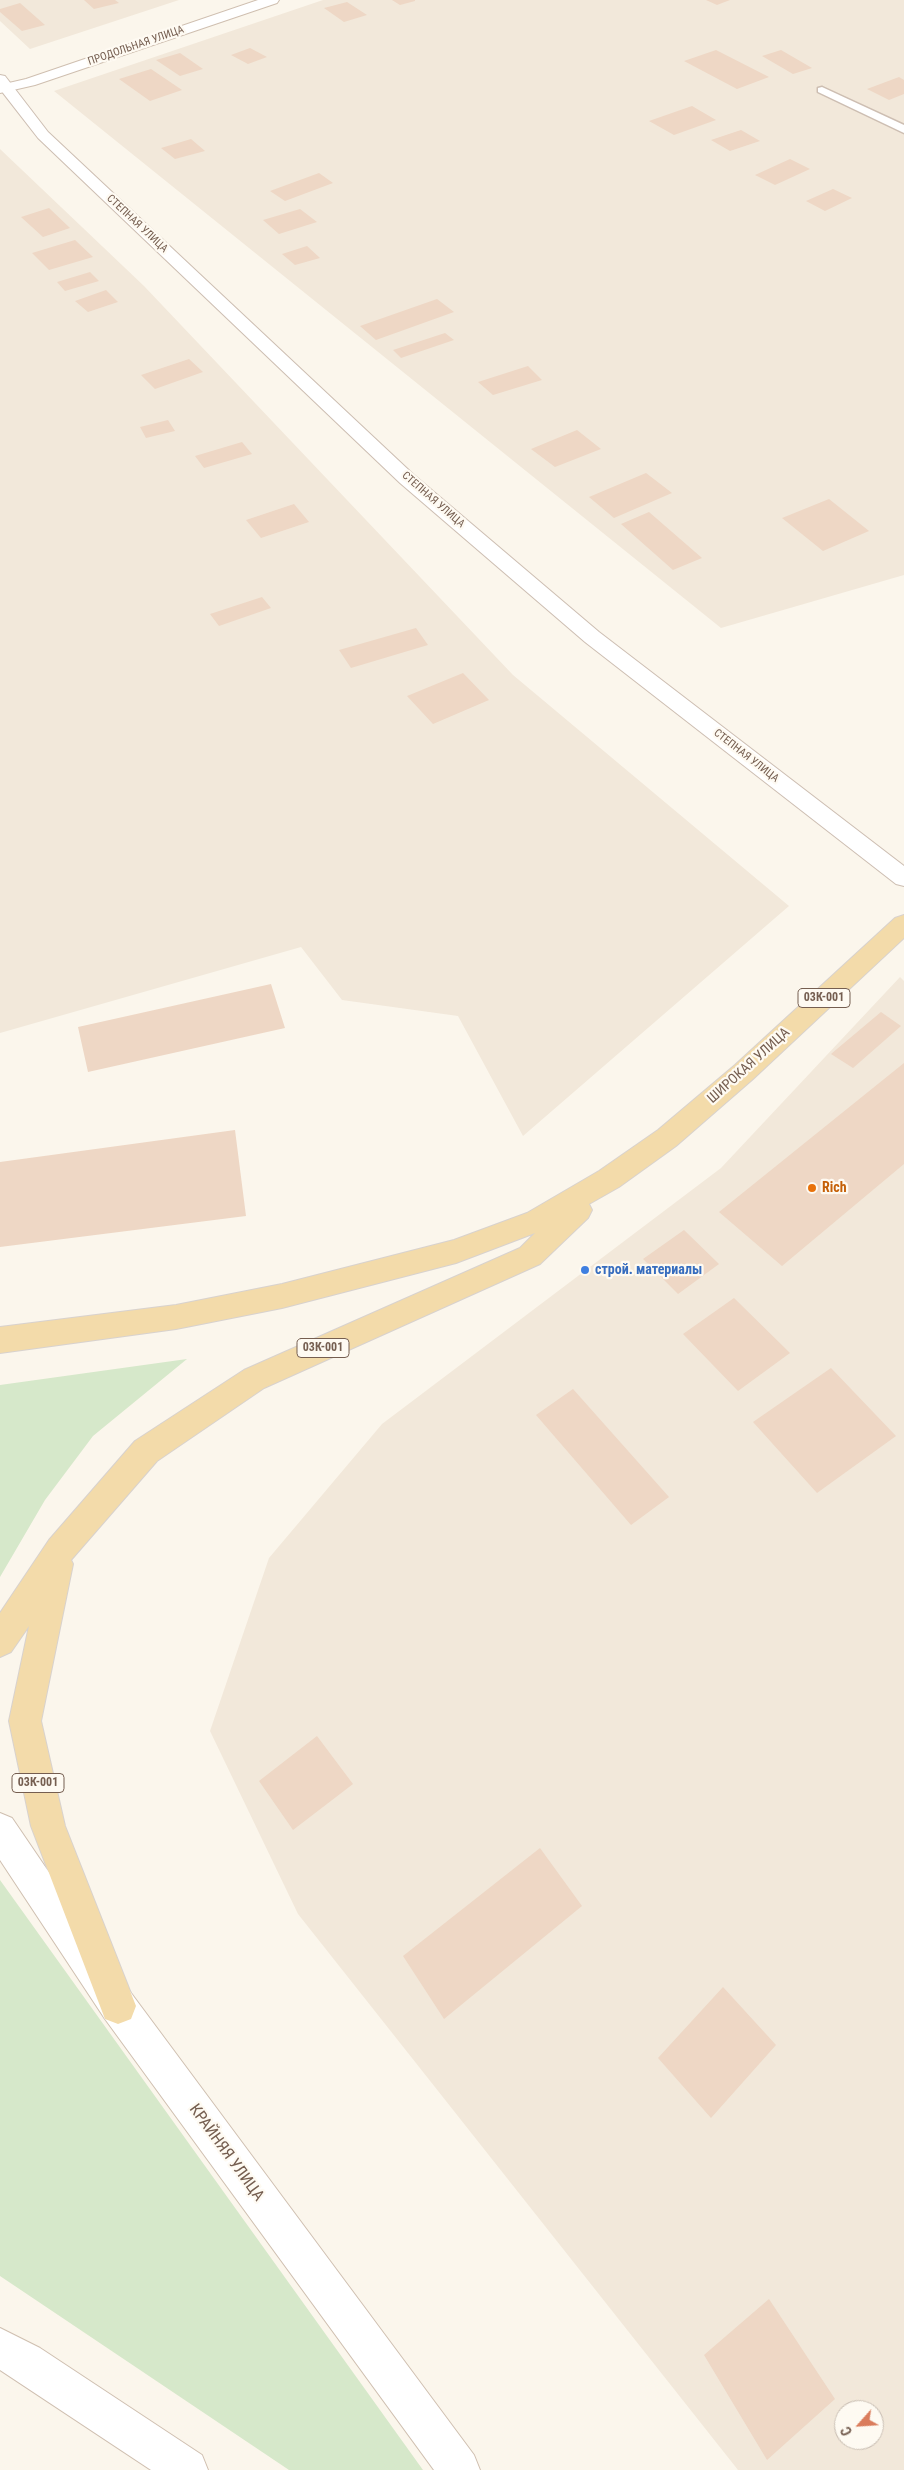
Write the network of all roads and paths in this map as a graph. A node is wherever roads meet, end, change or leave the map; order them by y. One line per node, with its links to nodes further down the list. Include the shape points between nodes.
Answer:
1 (272, 0): 2 (street, ПРОДОЛЬНАЯ УЛИЦА, via 30,82)
2 (2, 85): 5 (street, СТЕПНАЯ УЛИЦА, via 43,135 407,478 592,637)
3 (822, 90): 4 (lane)
4 (904, 129)
5 (904, 878)
6 (904, 924): 7 (main road, ШИРОКАЯ УЛИЦА / 03К-001, via 744,1072 666,1138)
7 (609, 1179): 8 (main road, 03К-001, via 537,1221 456,1251 253,1302 176,1317); 9 (main road, 03К-001, via 530,1256 254,1379 146,1451)
8 (0, 1340)
9 (60, 1550): 10 (main road, 03К-001); 12 (main road, 03К-001, via 25,1721 48,1826)
10 (0, 1641)
11 (0, 1830): 12 (street, КРАЙНЯЯ УЛИЦА / 03К-001)
12 (118, 2006): 15 (street, КРАЙНЯЯ УЛИЦА / 03К-001)
13 (0, 2348): 14 (street)
14 (187, 2470)
15 (459, 2470)

